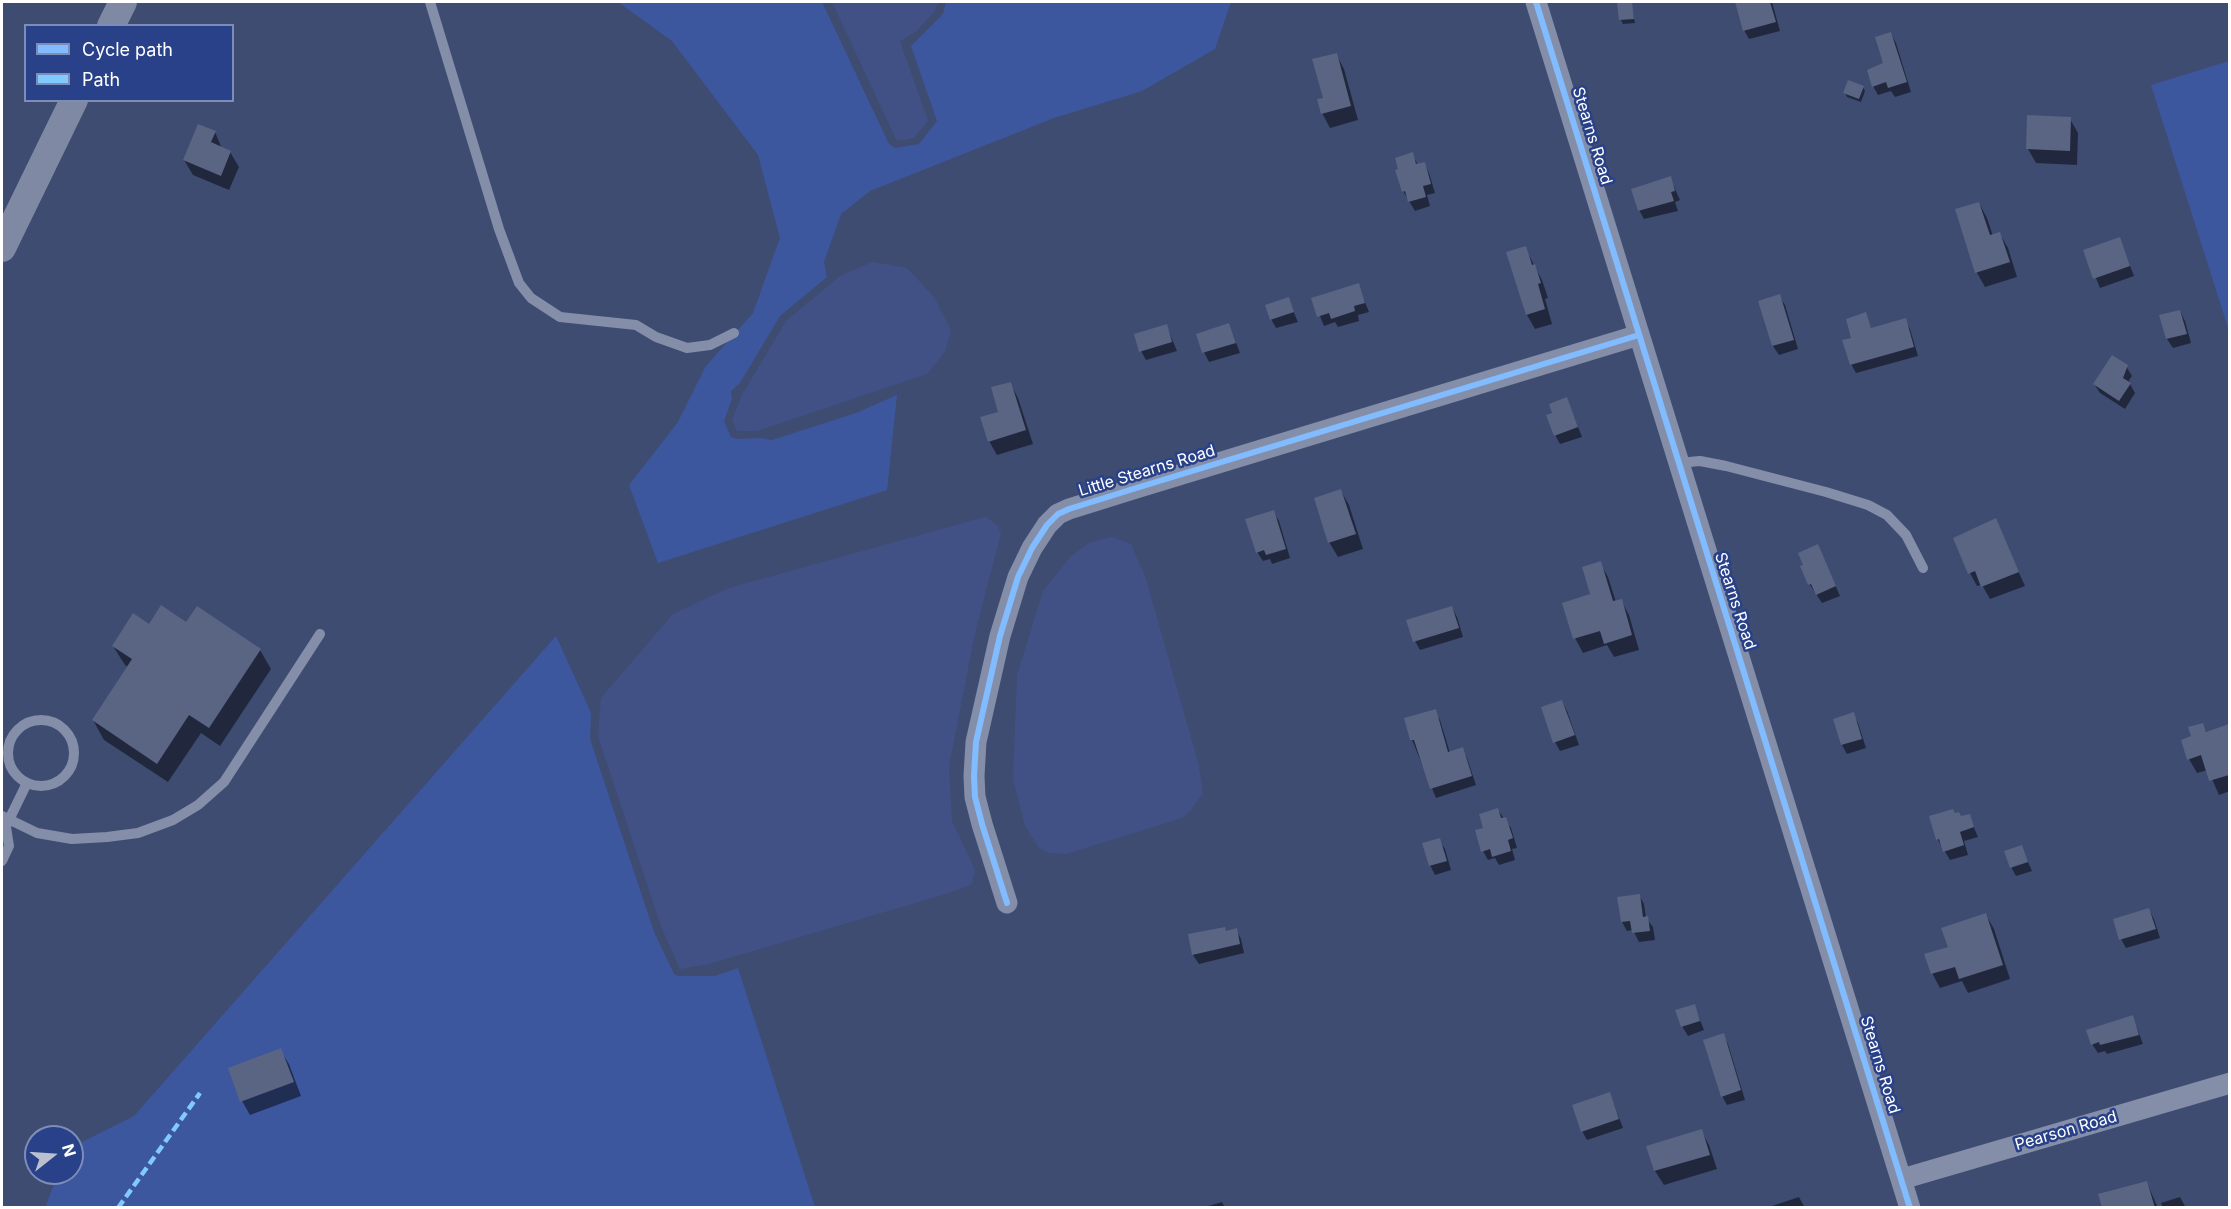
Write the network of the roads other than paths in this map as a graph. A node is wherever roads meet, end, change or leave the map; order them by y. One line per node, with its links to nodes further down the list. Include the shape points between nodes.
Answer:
1 (123, 2): 4 (main road)
2 (430, 2): 7 (lane, via 498,229 519,283 531,298 560,317 636,325 687,348 710,345)
3 (1536, 2): 8 (street, Stearns Road)
4 (112, 24)
5 (73, 102): 6 (main road)
6 (2, 249)
7 (734, 333)
8 (1639, 335): 9 (street, Stearns Road); 15 (street, Little Stearns Road, via 1058,514 1032,548 1018,577 976,742 975,797)
9 (1678, 463): 10 (lane, via 1700,461 1726,466 1868,505 1887,515 1906,535); 17 (street, Stearns Road)
10 (1923, 568)
11 (320, 634): 13 (lane, via 224,782 198,805 138,832 107,837 72,839)
12 (27, 783): 12 (lane, via 37,786 57,782 70,767 73,747 55,723 32,721 22,726 9,744 11,767); 13 (lane)
13 (4, 823): 14 (lane, via 9,846)
14 (2, 861)
15 (1007, 903)
16 (2229, 1083): 17 (street, Pearson Road)
17 (1902, 1179): 18 (street, Stearns Road)
18 (1910, 1208)

